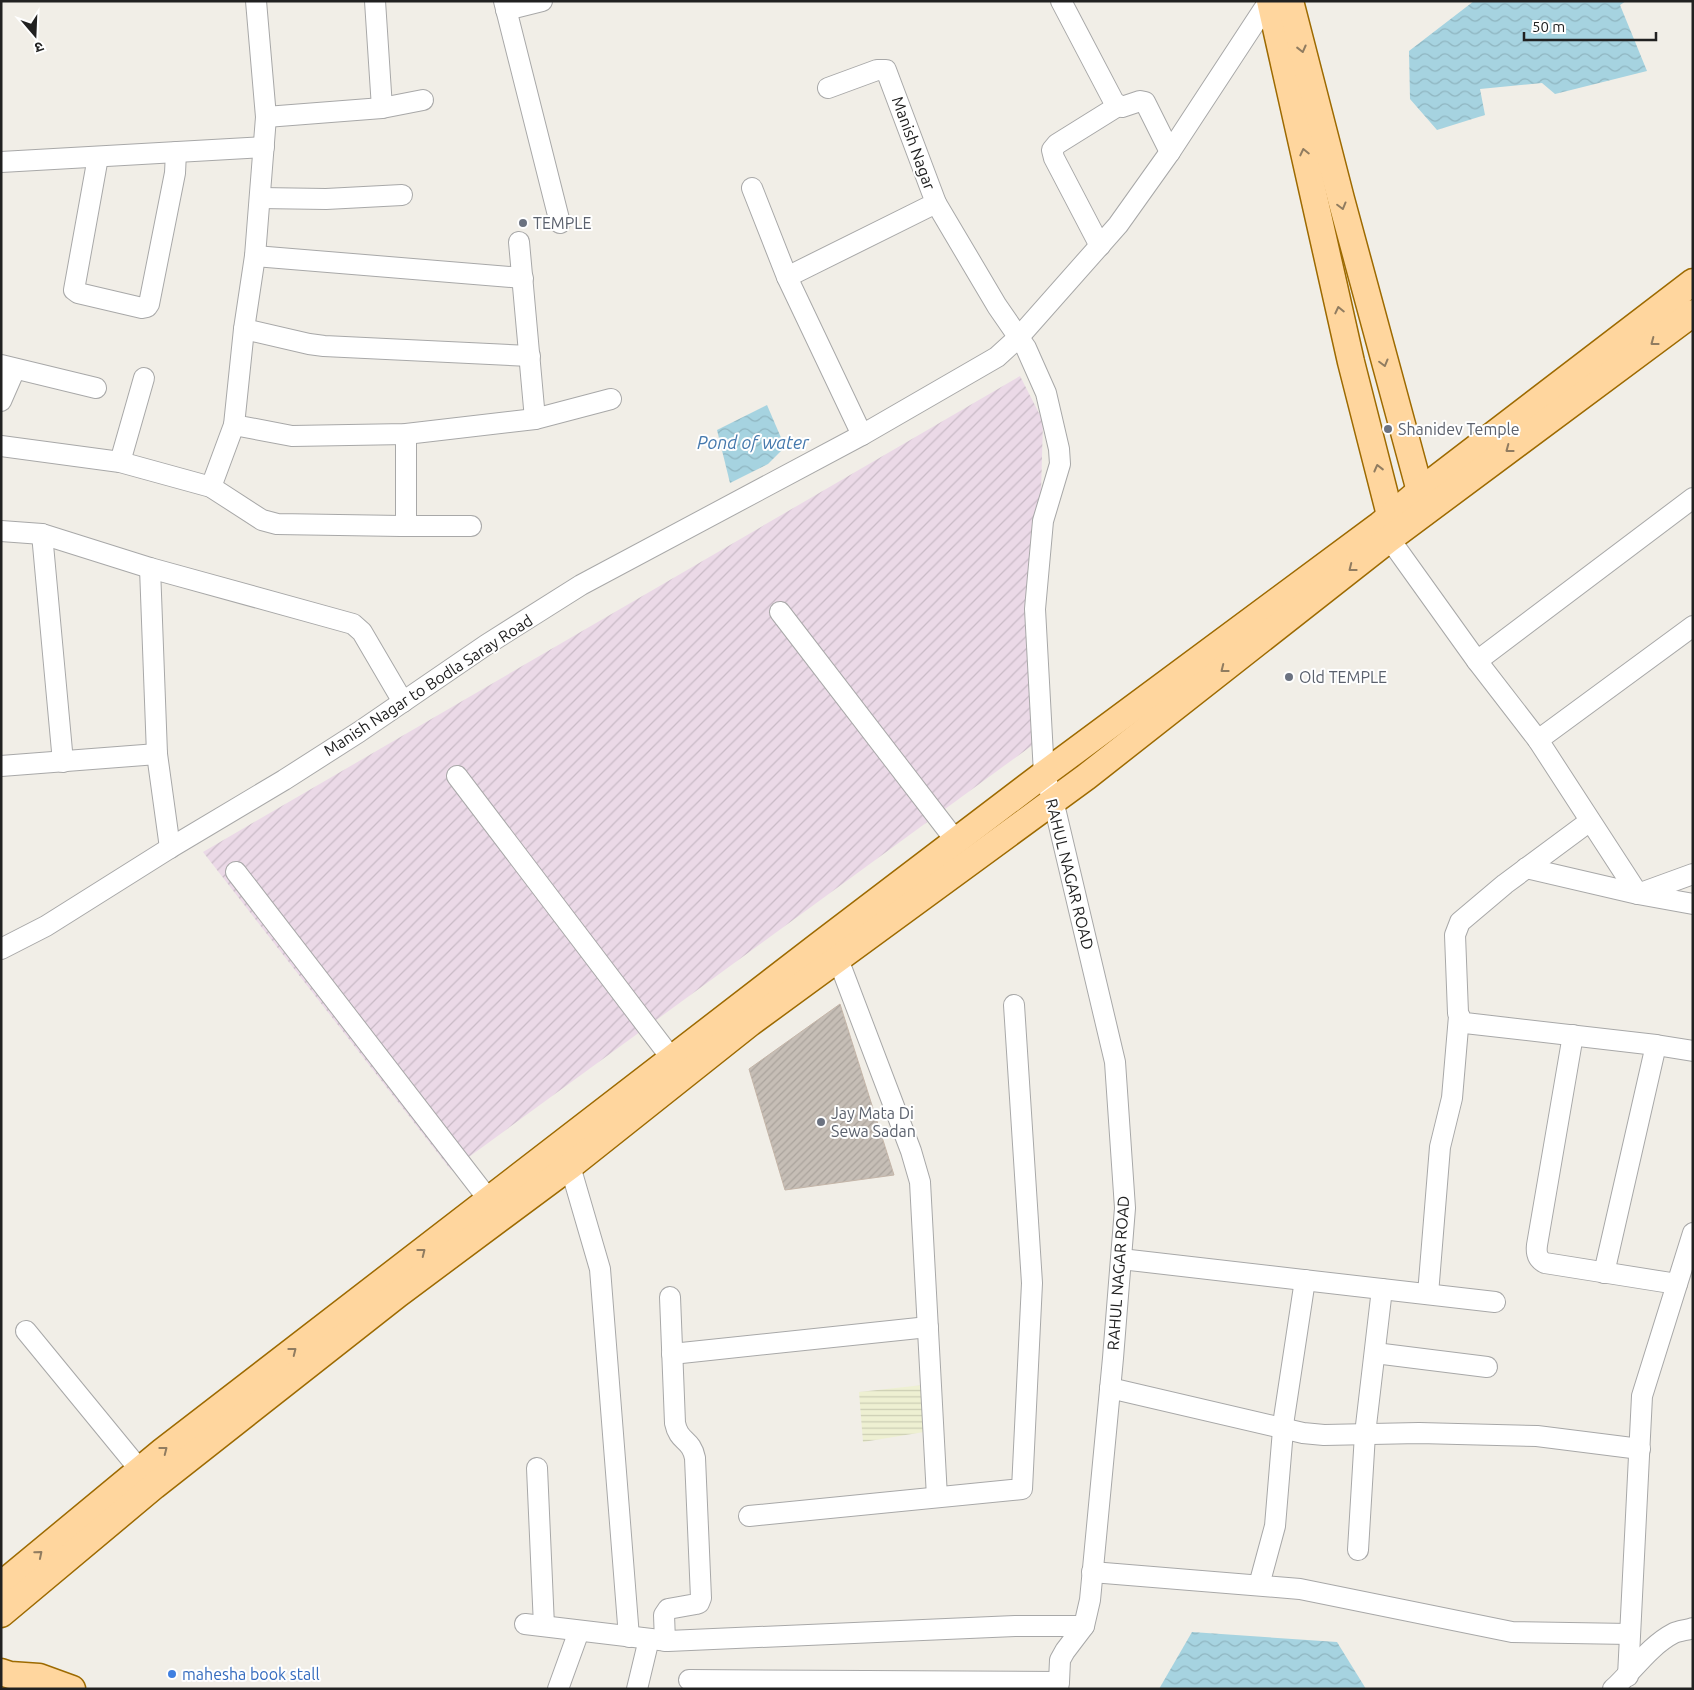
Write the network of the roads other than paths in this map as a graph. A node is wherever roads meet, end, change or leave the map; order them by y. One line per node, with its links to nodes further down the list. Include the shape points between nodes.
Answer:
1 (256, 1): 12 (street)
2 (374, 1): 11 (street)
3 (542, 1): 7 (street)
4 (1061, 1): 10 (street)
5 (1269, 1): 15 (street, Manish Nagar to Bodla Saray Road); 48 (main road, one-way to 5)
6 (1290, 1): 44 (main road, one-way to 44)
7 (505, 6): 22 (street)
8 (828, 88): 21 (street, Manish Nagar, via 877,70 886,70)
9 (423, 100): 11 (street)
10 (1118, 106): 15 (street, via 1145,102); 24 (street, via 1052,150)
11 (382, 108): 12 (street)
12 (266, 117): 13 (street)
13 (264, 147): 14 (street); 20 (street)
14 (176, 152): 16 (street); 16 (street, via 175,173 149,304 142,308 74,290)
15 (1170, 152): 24 (street, Manish Nagar to Bodla Saray Road)
16 (98, 157): 17 (street)
17 (1, 162)
18 (752, 188): 26 (street)
19 (402, 195): 20 (street)
20 (260, 198): 25 (street)
21 (936, 203): 26 (street, Manish Nagar); 30 (street, RAHUL NAGAR ROAD, via 997,306)
22 (560, 223)
23 (520, 242): 27 (street)
24 (1100, 246): 30 (street, Manish Nagar to Bodla Saray Road)
25 (255, 256): 27 (street); 29 (street)
26 (787, 277): 40 (street)
27 (523, 278): 31 (street)
28 (1688, 306): 44 (main road); 48 (main road, one-way to 48)
29 (244, 329): 31 (street, via 324,346); 38 (street)
30 (1023, 342): 40 (street, Manish Nagar to Bodla Saray Road); 60 (street, RAHUL NAGAR ROAD, via 1046,393 1060,449 1060,464 1043,521 1035,609)
31 (530, 356): 37 (street)
32 (8, 367): 34 (street); 36 (street)
33 (144, 378): 42 (street)
34 (96, 388)
35 (611, 399): 37 (street)
36 (1, 401)
37 (535, 419): 39 (street)
38 (234, 425): 39 (street, via 292,436); 43 (street)
39 (406, 434): 46 (street, via 406,522)
40 (862, 435): 55 (street, Manish Nagar to Bodla Saray Road, via 581,586)
41 (1, 446): 42 (street)
42 (120, 462): 43 (street)
43 (211, 487): 46 (street, via 262,520 278,524)
44 (1420, 491): 48 (main road)
45 (1693, 498): 54 (street)
46 (401, 526): 47 (street)
47 (471, 526)
48 (1386, 527): 54 (street); 60 (main road); 62 (main road, one-way to 62, via 1086,777)
49 (1, 530): 50 (street)
50 (42, 534): 51 (street); 58 (street)
51 (150, 568): 55 (street, via 356,626); 57 (street)
52 (780, 612): 64 (street)
53 (1692, 628): 56 (street)
54 (1477, 661): 56 (street)
55 (403, 702): 65 (street, Manish Nagar to Bodla Saray Road, via 284,780)
56 (1538, 740): 63 (street)
57 (157, 754): 58 (street); 65 (street)
58 (63, 762): 59 (street)
59 (1, 766)
60 (1044, 774): 62 (street, RAHUL NAGAR ROAD); 64 (main road)
61 (457, 776): 78 (street)
62 (1053, 800): 72 (main road); 82 (street, RAHUL NAGAR ROAD, via 1115,1062 1125,1208)
63 (1590, 821): 66 (street); 69 (street)
64 (956, 841): 78 (main road)
65 (170, 848): 71 (street, Manish Nagar to Bodla Saray Road, via 46,926)
66 (1526, 868): 69 (street); 74 (street, via 1457,926)
67 (236, 872): 80 (street)
68 (1693, 874): 69 (street)
69 (1638, 894): 70 (street)
70 (1693, 904)
71 (1, 949)
72 (838, 959): 79 (main road); 90 (street, via 917,1168)
73 (1014, 1005): 101 (street, via 1032,1283 1022,1488)
74 (1459, 1016): 75 (street, via 1465,1023); 87 (street, via 1452,1098 1440,1148)
75 (1573, 1035): 76 (street); 83 (street, via 1536,1252 1540,1261 1545,1263)
76 (1656, 1045): 77 (street); 83 (street)
77 (1693, 1051)
78 (672, 1059): 79 (main road)
79 (566, 1155): 80 (main road); 107 (main road, via 398,1294 154,1486); 112 (street, via 600,1269)
80 (489, 1200): 100 (main road, one-way to 80)
81 (1693, 1233): 85 (street)
82 (1121, 1259): 84 (street); 95 (street, RAHUL NAGAR ROAD)
83 (1604, 1273): 85 (street)
84 (1305, 1280): 86 (street); 96 (street)
85 (1677, 1284): 98 (street, via 1642,1396)
86 (1382, 1289): 87 (street); 92 (street)
87 (1428, 1294): 89 (street)
88 (670, 1297): 93 (street)
89 (1494, 1302)
90 (928, 1327): 93 (street); 101 (street)
91 (26, 1332): 100 (street)
92 (1375, 1353): 94 (street); 97 (street)
93 (672, 1354): 112 (street, via 676,1430 692,1446 695,1458 701,1598 699,1603 666,1611 664,1619)
94 (1486, 1367)
95 (1110, 1388): 96 (street); 104 (street, RAHUL NAGAR ROAD)
96 (1283, 1429): 97 (street, via 1324,1435); 106 (street, via 1275,1526)
97 (1365, 1434): 98 (street, via 1537,1436); 103 (street)
98 (1640, 1449): 111 (street)
99 (537, 1468): 110 (street, via 535,1625)
100 (140, 1470): 105 (main road, one-way to 100)
101 (937, 1497): 102 (street)
102 (749, 1516)
103 (1358, 1550)
104 (1092, 1572): 106 (street); 108 (street, RAHUL NAGAR ROAD)
105 (1, 1585)
106 (1258, 1585): 111 (street, via 1300,1589 1512,1632)
107 (1, 1614)
108 (1084, 1626): 112 (street); 118 (street, RAHUL NAGAR ROAD, via 1060,1660)
109 (1693, 1628): 115 (street, via 1674,1633 1648,1652)
110 (579, 1631): 112 (street); 120 (street)
111 (1630, 1634): 115 (street)
112 (648, 1639): 121 (street)
113 (13, 1679): 119 (main road, via 39,1677)
114 (689, 1680): 116 (street)
115 (1621, 1682)
116 (830, 1685): 117 (street)
117 (926, 1685): 118 (street)
118 (1058, 1685)
119 (72, 1689)
120 (558, 1689)
121 (637, 1689)

